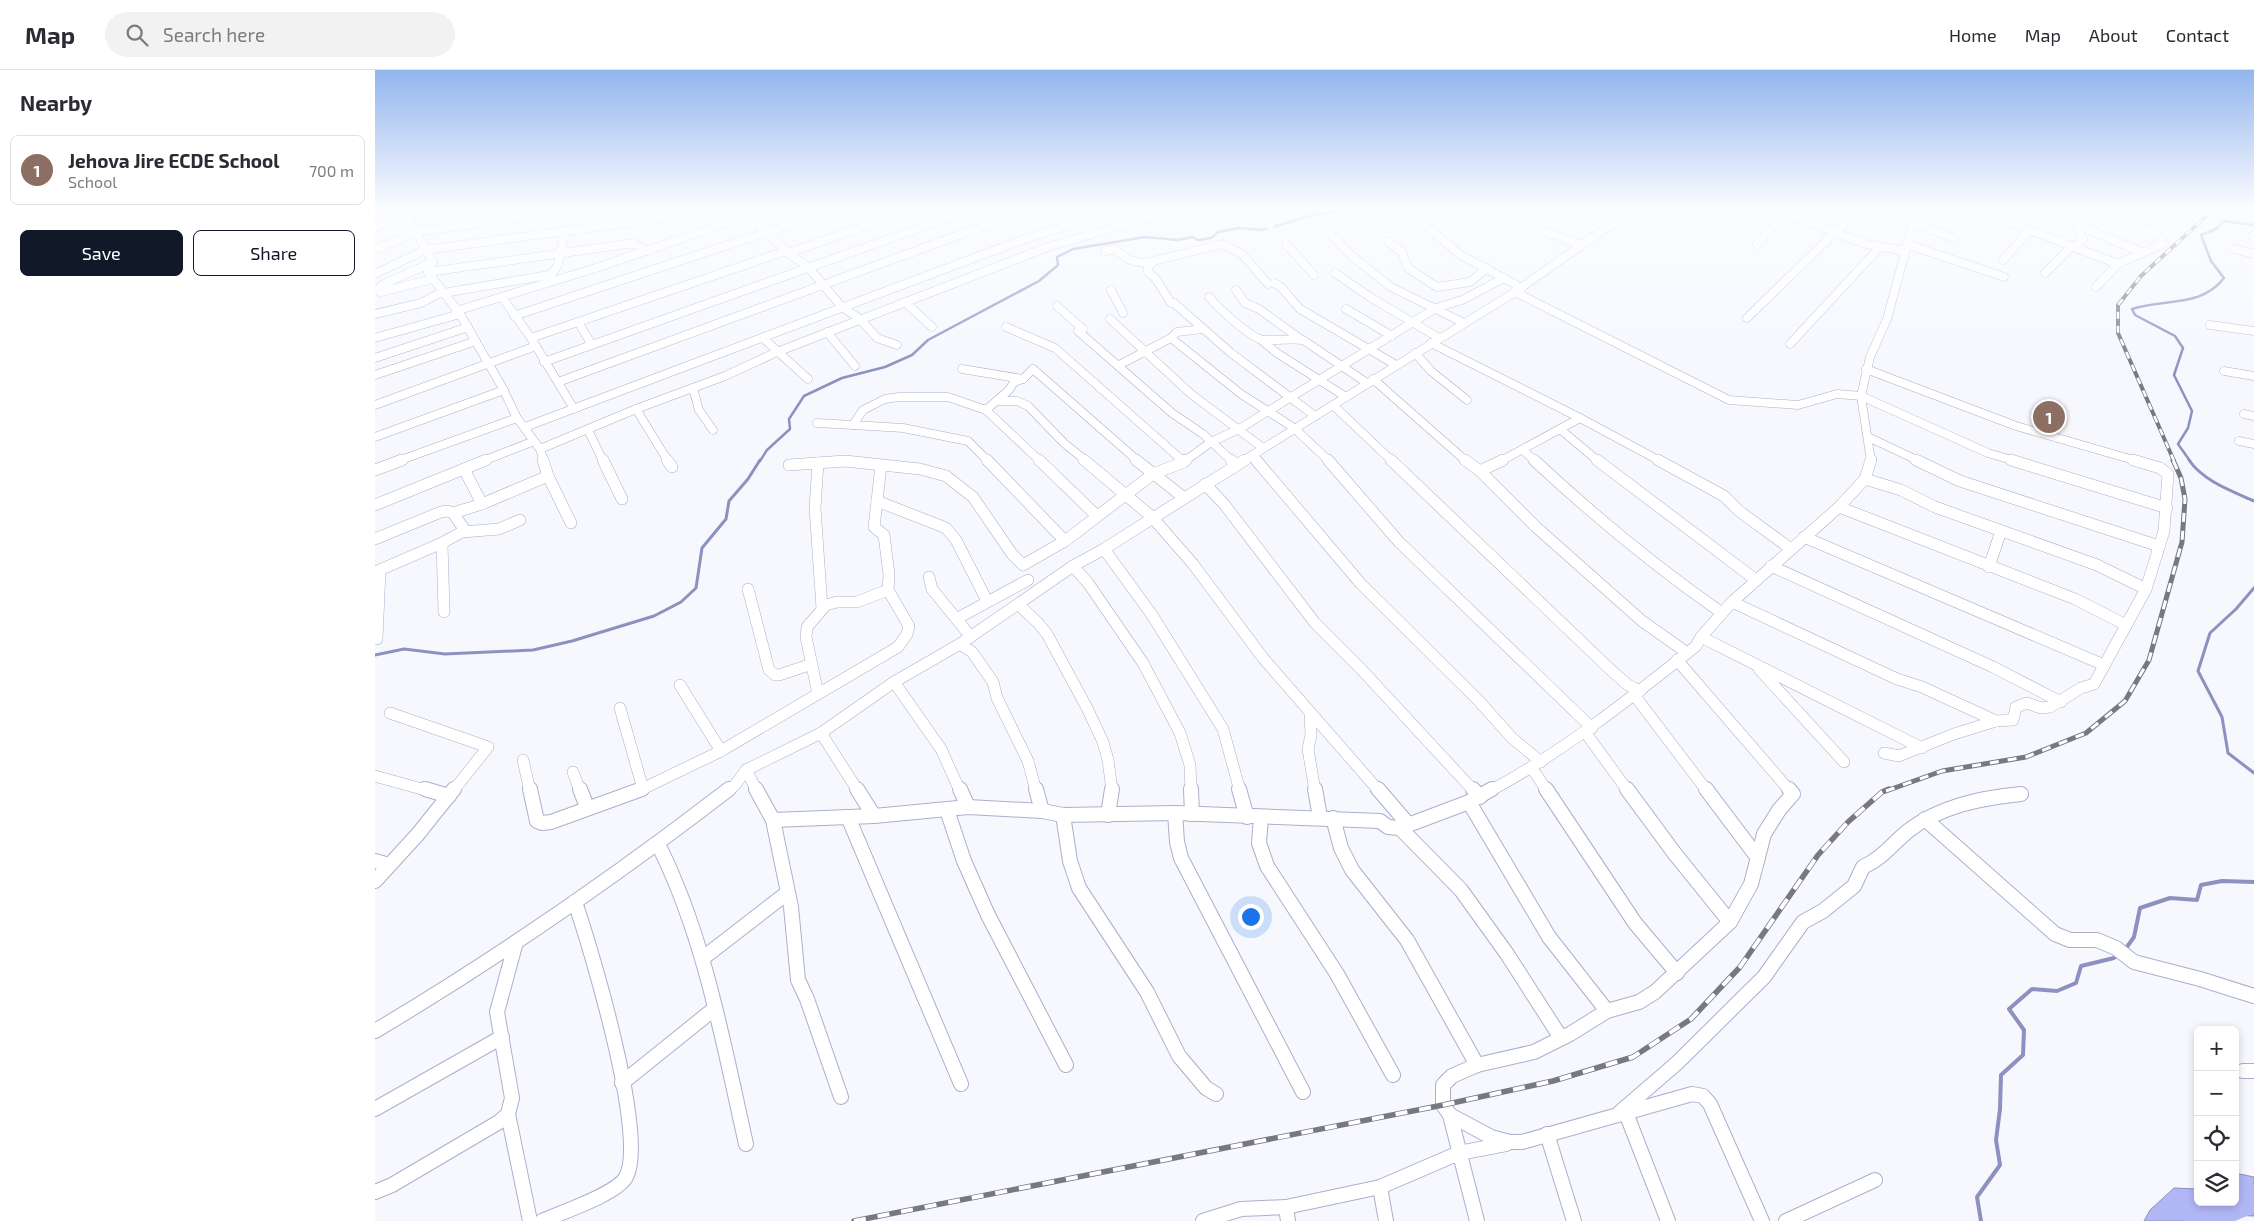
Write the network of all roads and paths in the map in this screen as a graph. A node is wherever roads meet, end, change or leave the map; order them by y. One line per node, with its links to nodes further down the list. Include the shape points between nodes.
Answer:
1 (433, 262): 35 (street)
2 (399, 263): 32 (street)
3 (431, 263): 44 (street, via 384,284)
4 (503, 263): 35 (street)
5 (558, 263): 33 (street)
6 (610, 263): 38 (street)
7 (674, 263): 56 (street)
8 (755, 263): 60 (street)
9 (802, 263): 28 (street)
10 (820, 263): 28 (street)
11 (884, 263): 39 (street)
12 (961, 263): 50 (street)
13 (1007, 263): 48 (street)
14 (1152, 263): 67 (street, via 1147,266 1148,272 1172,303)
15 (1249, 263): 82 (street, via 1321,324)
16 (1303, 263): 34 (street)
17 (1360, 263): 51 (street, via 1391,287)
18 (1408, 263): 29 (street, via 1409,268 1437,287 1470,282)
19 (1476, 263): 29 (street)
20 (1556, 263): 43 (street)
21 (1803, 263): 57 (street)
22 (1865, 263): 79 (street)
23 (1901, 263): 95 (street, via 1887,319)
24 (1955, 263): 36 (street)
25 (2055, 263): 30 (street)
26 (2115, 263): 27 (street)
27 (2118, 264): 40 (street)
28 (808, 267): 39 (street); 80 (street)
29 (1487, 268): 37 (street)
30 (2045, 272)
31 (1335, 273): 61 (street)
32 (375, 274)
33 (553, 274): 38 (street); 45 (street)
34 (1314, 275)
35 (430, 276): 44 (street); 45 (street)
36 (2004, 277)
37 (1504, 278): 43 (street); 51 (street, via 1462,300)
38 (547, 282): 46 (street)
39 (824, 285): 50 (street); 103 (street)
40 (2096, 287)
41 (1111, 290): 54 (street)
42 (1236, 290): 75 (street, via 1247,304)
43 (1518, 290): 62 (street); 108 (street, via 1729,400 1799,405 1837,394)
44 (375, 292)
45 (443, 292): 53 (street); 55 (street, via 421,303)
46 (502, 297): 53 (street); 56 (street)
47 (1209, 297): 74 (street, via 1219,310)
48 (905, 302): 58 (street); 65 (street)
49 (1057, 306): 89 (street)
50 (842, 307): 58 (street); 72 (street)
51 (1436, 308): 61 (street); 62 (street)
52 (1346, 309): 70 (street)
53 (458, 313): 64 (street); 71 (street)
54 (1123, 313)
55 (375, 314)
56 (514, 316): 78 (street)
57 (1747, 318)
58 (860, 319): 69 (street); 81 (street, via 877,338)
59 (1110, 319): 83 (street)
60 (578, 322): 78 (street); 80 (street)
61 (1414, 323): 70 (street); 76 (street)
62 (1464, 323): 76 (street)
63 (2210, 325): 68 (street)
64 (468, 327): 77 (street); 86 (street)
65 (933, 327)
66 (1006, 327): 139 (street, via 1055,348)
67 (1203, 330): 73 (street, via 1177,332); 106 (street)
68 (2254, 331)
69 (827, 332): 84 (street); 91 (street)
70 (1392, 336): 82 (street)
71 (375, 338)
72 (763, 338): 84 (street); 93 (street)
73 (1171, 338): 83 (street); 116 (street)
74 (1260, 339): 75 (street); 101 (street)
75 (1303, 340): 92 (street)
76 (1435, 340): 85 (street); 121 (street)
77 (476, 341): 88 (street); 97 (street)
78 (534, 342): 87 (street); 88 (street)
79 (1790, 344)
80 (592, 345): 87 (street)
81 (897, 345)
82 (1370, 349): 90 (street); 92 (street)
83 (1144, 351): 89 (street); 126 (street, via 1191,394)
84 (777, 352): 93 (street); 99 (street)
85 (1415, 353): 90 (street); 109 (street)
86 (375, 358)
87 (544, 362): 103 (street)
88 (490, 364): 105 (street); 111 (street)
89 (1119, 364): 133 (street, via 1171,413)
90 (1396, 365): 102 (street)
91 (855, 366)
92 (1343, 366): 101 (street); 102 (street)
93 (718, 368): 104 (street); 114 (street)
94 (962, 369): 100 (street)
95 (1866, 369): 108 (street); 159 (street, via 2016,426 2160,468 2168,474)
96 (2224, 371): 98 (street)
97 (375, 375)
98 (2254, 376)
99 (808, 379)
100 (1023, 379): 110 (street, via 1014,382); 148 (street, via 1033,368)
101 (1320, 379): 106 (street); 107 (street)
102 (1370, 381): 107 (street); 147 (street)
103 (558, 382): 114 (street)
104 (693, 388): 113 (street); 129 (street, via 699,410)
105 (504, 390): 120 (street); 131 (street)
106 (1290, 396): 116 (street); 118 (street)
107 (1346, 396): 112 (street)
108 (1861, 396): 130 (street); 159 (street, via 1982,450)
109 (1467, 400)
110 (997, 401): 115 (street); 152 (street, via 1024,404 1064,443)
111 (375, 405)
112 (1333, 405): 118 (street); 204 (street)
113 (636, 408): 128 (street); 144 (street)
114 (575, 409): 124 (street)
115 (986, 410): 123 (street, via 954,398 899,397 885,399 863,410); 161 (street)
116 (1266, 411): 125 (street); 126 (street)
117 (2244, 414): 119 (street)
118 (1315, 416): 125 (street)
119 (2254, 416)
120 (517, 418): 124 (street); 146 (street)
121 (1580, 418): 127 (street); 173 (street, via 1724,496)
122 (817, 423): 123 (street)
123 (853, 425): 169 (street, via 903,428 968,441)
124 (525, 427): 135 (street)
125 (1294, 428): 136 (street); 211 (street, via 1339,472 1399,542)
126 (1239, 429): 133 (street); 136 (street)
127 (1560, 429): 137 (street); 181 (street)
128 (588, 430): 135 (street); 154 (street)
129 (713, 430)
130 (1868, 437): 150 (street, via 1871,462); 171 (street, via 1960,481)
131 (375, 438)
132 (2239, 441): 134 (street)
133 (1211, 442): 139 (street); 142 (street)
134 (2254, 444)
135 (537, 445): 145 (street); 149 (street)
136 (1263, 448): 138 (street)
137 (1523, 450): 147 (street); 191 (street, via 1565,489 1687,589)
138 (1252, 456): 142 (street); 218 (street, via 1361,584)
139 (1184, 462): 148 (street)
140 (818, 463): 141 (street); 143 (street); 189 (street, via 815,508)
141 (789, 465)
142 (1236, 465): 151 (street)
143 (881, 466): 155 (street); 174 (street, via 920,469 946,476 958,484 973,496)
144 (673, 467)
145 (464, 469): 156 (street); 157 (street)
146 (375, 470)
147 (1479, 471): 198 (street, via 1536,527)
148 (1153, 474): 152 (street); 153 (street)
149 (548, 476): 156 (street); 164 (street)
150 (1865, 479): 158 (street); 165 (street)
151 (1205, 484): 153 (street); 225 (street, via 1315,623 1361,669)
152 (1126, 493): 161 (street); 162 (street)
153 (1183, 497): 162 (street)
154 (623, 500)
155 (877, 500): 184 (street, via 874,527 884,535); 186 (street, via 946,528 956,540)
156 (482, 504): 160 (street)
157 (375, 505)
158 (1839, 507): 167 (street); 177 (street)
159 (2167, 508): 171 (street)
160 (453, 513): 166 (street, via 464,529); 168 (street, via 441,512)
161 (1096, 515): 169 (street)
162 (1152, 517): 172 (street); 208 (street, via 1193,564 1246,638)
163 (520, 520): 166 (street, via 499,529)
164 (571, 523)
165 (2001, 530): 177 (street); 182 (street, via 2097,565)
166 (462, 532): 170 (street)
167 (1804, 537): 173 (street); 201 (street)
168 (375, 539)
169 (1065, 541): 174 (street)
170 (442, 543): 178 (street); 190 (street)
171 (2159, 546): 182 (street)
172 (1104, 549): 175 (street); 236 (street, via 1152,615 1223,729)
173 (1791, 549): 176 (street)
174 (1023, 565): 180 (street)
175 (1073, 566): 185 (street); 231 (street, via 1143,663 1180,732 1190,765)
176 (1771, 566): 181 (street); 206 (street)
177 (1989, 567): 193 (street, via 2075,599)
178 (377, 571): 196 (street)
179 (929, 578): 192 (street, via 932,589)
180 (1028, 580): 185 (street); 186 (street)
181 (1756, 580): 187 (street)
182 (2146, 589): 193 (street)
183 (748, 590): 199 (street, via 769,670 779,675)
184 (888, 590): 189 (street, via 857,602 837,602); 205 (street, via 909,626 904,641 891,652)
185 (1029, 598): 188 (street)
186 (987, 601): 192 (street)
187 (1732, 602): 191 (street); 210 (street)
188 (1019, 605): 194 (street); 233 (street, via 1042,628 1093,719 1111,771)
189 (822, 608): 199 (street, via 807,627)
190 (444, 612)
191 (1722, 613): 195 (street)
192 (958, 618): 194 (street)
193 (2126, 625): 201 (street)
194 (971, 637): 197 (street)
195 (1701, 637): 198 (street, via 1696,646); 200 (street)
196 (377, 639)
197 (960, 644): 202 (street); 229 (street, via 972,652 993,682 997,698 1029,761)
198 (1682, 656): 204 (street); 242 (street, via 1793,794 1763,836)
199 (812, 664): 205 (street)
200 (1756, 666): 213 (street); 217 (street)
201 (2104, 666): 206 (street, via 2094,684 2086,685)
202 (893, 682): 212 (street); 227 (street, via 941,749)
203 (679, 685): 214 (street)
204 (1638, 693): 211 (street); 242 (street)
205 (818, 694): 214 (street)
206 (2061, 702): 210 (street, via 2042,708 2027,703 2016,707 2013,720)
207 (620, 708): 222 (street)
208 (1311, 712): 237 (street, via 1308,749); 240 (street)
209 (391, 713): 224 (street, via 488,747)
210 (1996, 721): 213 (street)
211 (1588, 730): 218 (street); 248 (street, via 1675,854)
212 (821, 733): 219 (street); 234 (street)
213 (1922, 748): 215 (street, via 1899,756)
214 (721, 751): 222 (street)
215 (1884, 754)
216 (523, 760): 226 (street, via 537,820 551,822)
217 (1844, 762)
218 (1537, 765): 225 (street); 251 (street, via 1635,923)
219 (746, 770): 239 (street); 241 (street, via 735,785)
220 (573, 772): 226 (street)
221 (375, 776): 224 (street)
222 (643, 789): 226 (street)
223 (2021, 794): 238 (street, via 1968,802)
224 (449, 796): 244 (street)
225 (1474, 799): 240 (street); 254 (street, via 1549,937)
226 (587, 807)
227 (968, 807): 228 (street); 229 (street)
228 (947, 810): 234 (street); 258 (street, via 963,861 988,915)
229 (1042, 811): 232 (street)
230 (1175, 813): 231 (street); 233 (street); 263 (street, via 1181,858)
231 (1193, 814): 236 (street)
232 (1063, 815): 233 (street); 264 (street, via 1070,861 1079,888 1147,992 1179,1056 1206,1088)
233 (1108, 815)
234 (874, 816): 235 (street)
235 (848, 817): 239 (street); 262 (street)
236 (1254, 817): 237 (street); 260 (street, via 1267,866 1337,974)
237 (1326, 818): 240 (street, via 1380,821 1388,827); 259 (street, via 1351,870 1407,940)
238 (1925, 819): 252 (street, via 2055,934 2070,940 2097,940 2116,948 2134,962); 269 (street, via 1877,861 1863,867 1854,886 1803,922 1763,977)
239 (773, 820): 246 (street)
240 (1404, 826): 257 (street, via 1461,890)
241 (658, 844): 247 (street); 250 (street, via 675,878)
242 (1758, 858): 248 (street, via 1751,884)
243 (375, 861): 244 (street)
244 (389, 865): 245 (street)
245 (375, 881)
246 (787, 893): 250 (street); 265 (street, via 798,980)
247 (575, 902): 249 (street); 261 (street, via 613,1032)
248 (1730, 922): 251 (street)
249 (516, 942): 255 (street); 256 (street, via 497,1012)
250 (703, 958): 253 (street)
251 (1677, 972): 254 (street, via 1647,998)
252 (2254, 996)
253 (714, 1009): 261 (street); 272 (street)
254 (1607, 1011): 257 (street)
255 (375, 1031)
256 (502, 1037): 266 (street); 267 (street, via 511,1098)
257 (1561, 1038): 259 (street, via 1519,1057)
258 (1066, 1065)
259 (1477, 1065): 268 (street, via 1452,1076 1443,1084 1443,1105)
260 (1393, 1075)
261 (622, 1083): 279 (street, via 629,1120 630,1172 611,1190)
262 (961, 1084)
263 (1303, 1092)
264 (1216, 1094)
265 (841, 1097)
266 (375, 1109)
267 (508, 1114): 276 (street, via 392,1185); 278 (street)
268 (1449, 1115): 271 (street, via 1482,1134); 273 (street)
269 (1621, 1115): 270 (street); 284 (street); 285 (street, via 1692,1094 1707,1099)
270 (1547, 1134): 271 (street); 283 (street)
271 (1511, 1143): 273 (street)
272 (746, 1144)
273 (1459, 1153): 275 (street); 282 (street)
274 (1875, 1180): 286 (street)
275 (1380, 1187): 277 (street); 281 (street)
276 (375, 1192)
277 (1287, 1214): 280 (street, via 1241,1210)
278 (530, 1221)
279 (542, 1221)
280 (1203, 1221)
281 (1386, 1221)
282 (1477, 1221)
283 (1574, 1221)
284 (1668, 1221)
285 (1762, 1221)
286 (1787, 1221)

